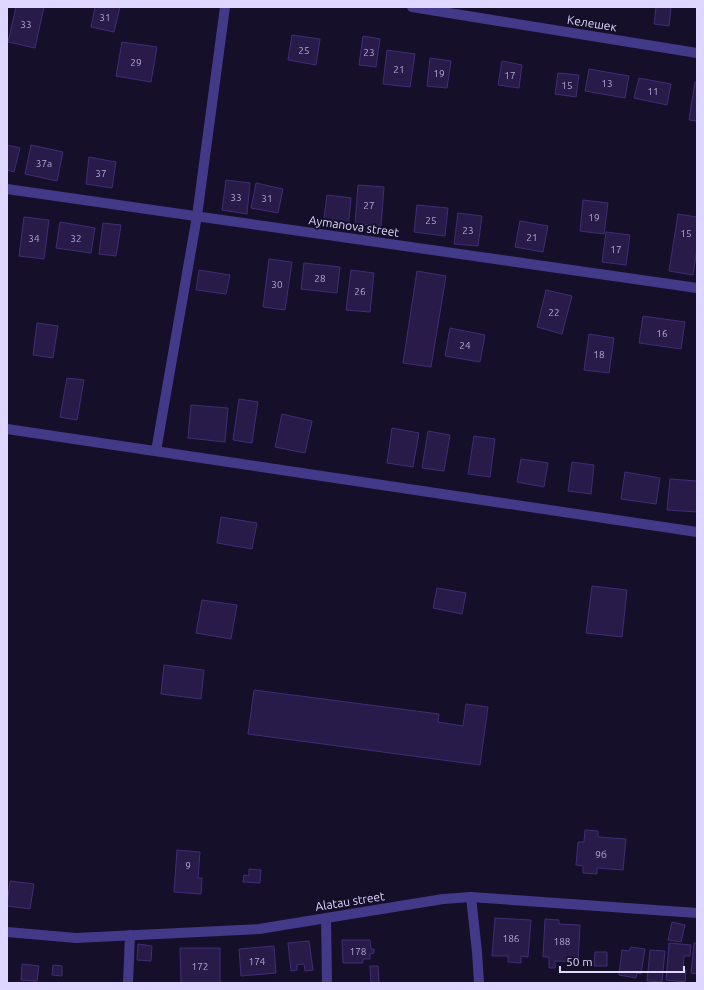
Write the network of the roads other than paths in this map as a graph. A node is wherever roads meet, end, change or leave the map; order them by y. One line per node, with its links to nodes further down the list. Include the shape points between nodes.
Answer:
1 (225, 7): 5 (street)
2 (412, 7): 3 (street, Келешек)
3 (697, 53)
4 (7, 189): 5 (street, Aymanova street)
5 (197, 216): 6 (street, Aymanova street); 8 (street)
6 (697, 288)
7 (7, 429): 8 (street)
8 (156, 451): 9 (street)
9 (697, 532)
10 (471, 897): 11 (street, Alatau street); 12 (street, Alatau street, via 443,899); 17 (street)
11 (697, 913)
12 (326, 918): 14 (street, Alatau street, via 259,929); 16 (street)
13 (7, 932): 14 (street, Alatau street, via 76,938)
14 (130, 936): 15 (street)
15 (128, 983)
16 (327, 983)
17 (479, 983)

